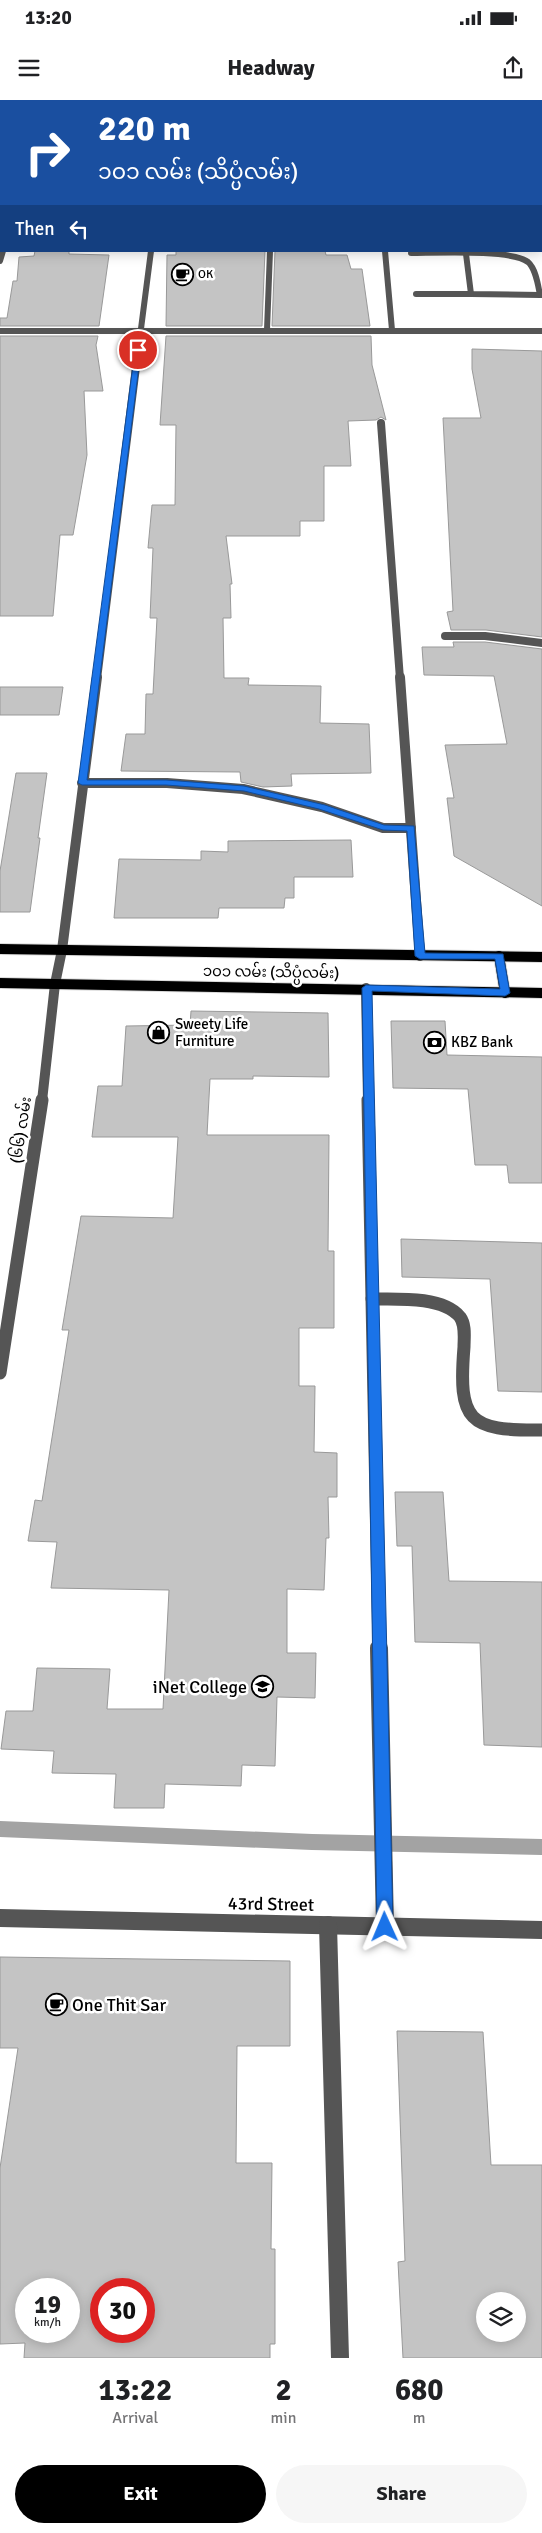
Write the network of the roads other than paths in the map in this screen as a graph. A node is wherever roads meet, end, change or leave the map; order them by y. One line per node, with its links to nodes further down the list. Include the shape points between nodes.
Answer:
1 (151, 252): 12 (street, (၆၆) လမ်း)
2 (270, 252): 9 (street)
3 (385, 252): 10 (street)
4 (412, 253): 5 (street)
5 (466, 254): 7 (street); 8 (street, via 510,256 527,261)
6 (416, 294): 7 (street)
7 (471, 294): 8 (street)
8 (541, 295)
9 (267, 330): 10 (street); 12 (street)
10 (392, 330): 13 (street)
11 (0, 331): 12 (street)
12 (141, 331): 17 (street, (၆၆) လမ်း)
13 (542, 331)
14 (381, 422): 18 (street)
15 (445, 636): 16 (street, via 493,636)
16 (542, 643)
17 (82, 783): 18 (street, via 166,782 244,789 322,807 383,828); 20 (street, (၆၆) လမ်း)
18 (411, 828): 21 (street)
19 (0, 949): 20 (main road, ၁၀၁ လမ်း (သိပ္ပံလမ်း))
20 (62, 950): 21 (main road, ၁၀၁ လမ်း (သိပ္ပံလမ်း)); 25 (street, (၆၆) လမ်း)
21 (420, 956): 22 (main road, ၁၀၁ လမ်း (သိပ္ပံလမ်း))
22 (499, 956): 23 (main road, ၁၀၁ လမ်း (သိပ္ပံလမ်း)); 27 (main road)
23 (542, 957)
24 (0, 983): 25 (main road, ၁၀၁ လမ်း (သိပ္ပံလမ်း))
25 (55, 984): 26 (main road, ၁၀၁ လမ်း (သိပ္ပံလမ်း)); 30 (street, (၆၆) လမ်း, via 45,1083)
26 (366, 988): 27 (main road, ၁၀၁ လမ်း (သိပ္ပံလမ်း)); 29 (street)
27 (505, 993): 28 (main road, ၁၀၁ လမ်း (သိပ္ပံလမ်း))
28 (542, 993)
29 (372, 1299): 31 (street, via 422,1300 460,1317 466,1328 462,1374 465,1406 477,1421 488,1427); 34 (street)
30 (0, 1373)
31 (542, 1430)
32 (0, 1918): 33 (street, 43rd Street)
33 (328, 1925): 34 (street, 43rd Street); 36 (street)
34 (385, 1927): 35 (street, 43rd Street)
35 (542, 1930)
36 (340, 2358)

